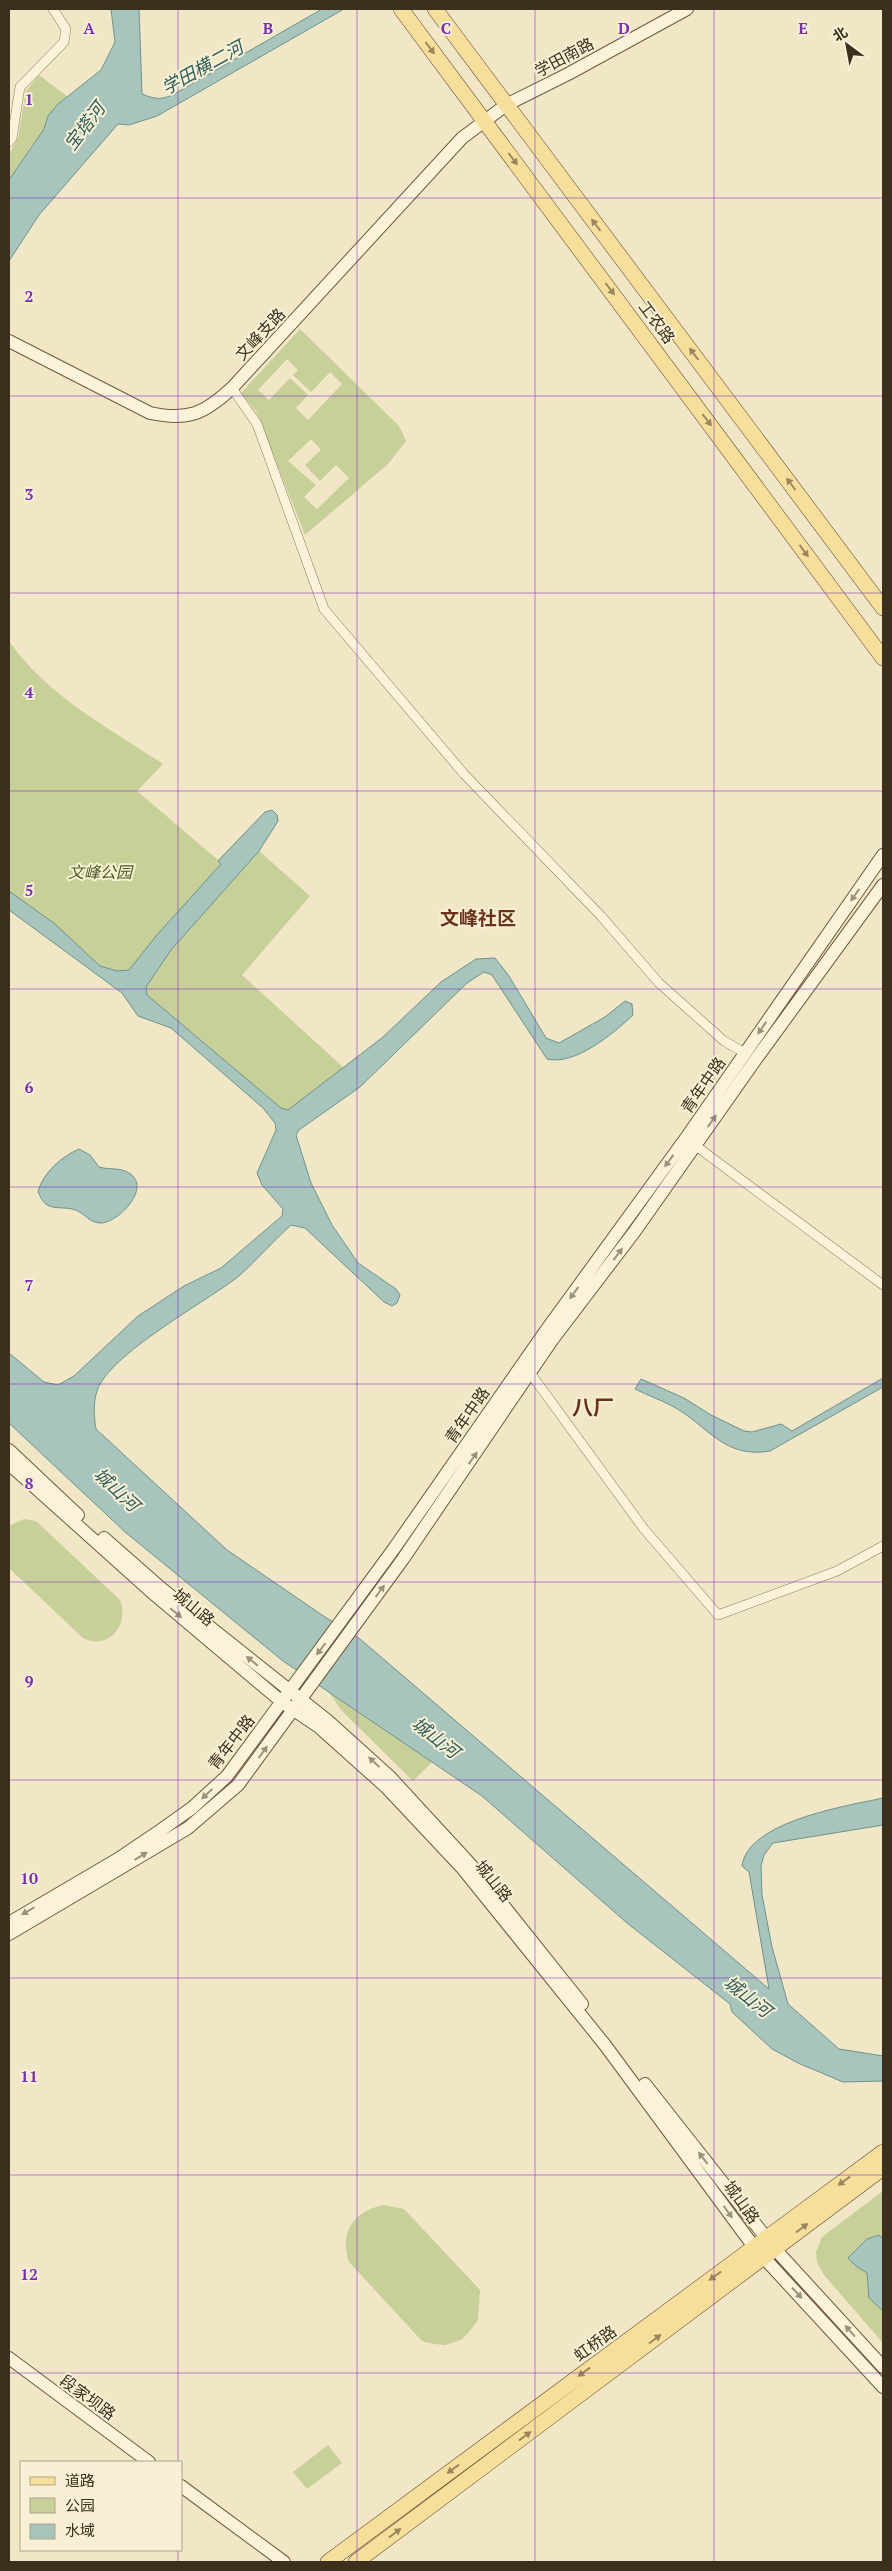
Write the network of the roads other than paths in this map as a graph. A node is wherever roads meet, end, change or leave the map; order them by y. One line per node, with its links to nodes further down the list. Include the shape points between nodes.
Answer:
1 (53, 9): 7 (street, via 66,29 64,42 20,87)
2 (401, 9): 6 (main road, 工农路, one-way to 6)
3 (435, 9): 5 (main road, 工农路)
4 (687, 9): 5 (main road, 学田南路)
5 (506, 104): 6 (main road, 学田南路); 10 (main road, 工农路, one-way to 5)
6 (484, 120): 9 (main road, 文峰支路, via 462,138); 11 (main road, 工农路, one-way to 11)
7 (9, 142)
8 (9, 341): 9 (main road, 文峰支路, via 150,413 168,417 194,414 212,407)
9 (232, 388): 14 (street, via 257,424 324,608 464,774 602,916 659,983 724,1042)
10 (883, 606)
11 (883, 658)
12 (883, 855): 14 (main road, 青年中路, one-way to 14)
13 (883, 885): 15 (main road, 青年中路, one-way to 13)
14 (745, 1052): 15 (main road, 青年中路)
15 (690, 1142): 16 (street); 17 (main road, 青年中路, one-way to 17); 18 (main road, 青年中路, one-way to 15, via 552,1340 635,1231)
16 (883, 1284)
17 (524, 1363): 18 (street); 22 (main road, 青年中路, one-way to 22, via 343,1619)
18 (531, 1374): 21 (street, via 644,1529 718,1615 837,1570); 22 (main road, 青年中路, one-way to 18, via 351,1630)
19 (9, 1450): 23 (main road, 城山路, one-way to 19, via 162,1588)
20 (9, 1464): 24 (main road, 城山路, one-way to 24, via 154,1595)
21 (883, 1546)
22 (305, 1681): 23 (main road, 青年中路); 25 (main road, 青年中路)
23 (290, 1691): 24 (main road, 青年中路); 25 (main road, 城山路)
24 (282, 1702): 25 (main road, 城山路); 26 (main road, 青年中路, one-way to 26, via 227,1776 192,1808 118,1859)
25 (297, 1705): 27 (main road, 青年中路, one-way to 25, via 188,1828 238,1785); 30 (main road, 城山路, via 386,1787 463,1869)
26 (9, 1923)
27 (9, 1934)
28 (883, 2152): 30 (main road, 虹桥路, one-way to 30)
29 (883, 2168): 30 (main road, 虹桥路, one-way to 29)
30 (765, 2248): 32 (main road, 城山路, one-way to 30); 33 (main road, 城山路, one-way to 33); 37 (main road, 虹桥路, one-way to 37); 38 (main road, 虹桥路, one-way to 30)
31 (9, 2358): 34 (main road, 段家坝路)
32 (883, 2367)
33 (883, 2387)
34 (148, 2461)
35 (182, 2487): 36 (main road)
36 (284, 2562)
37 (328, 2562)
38 (356, 2562)

